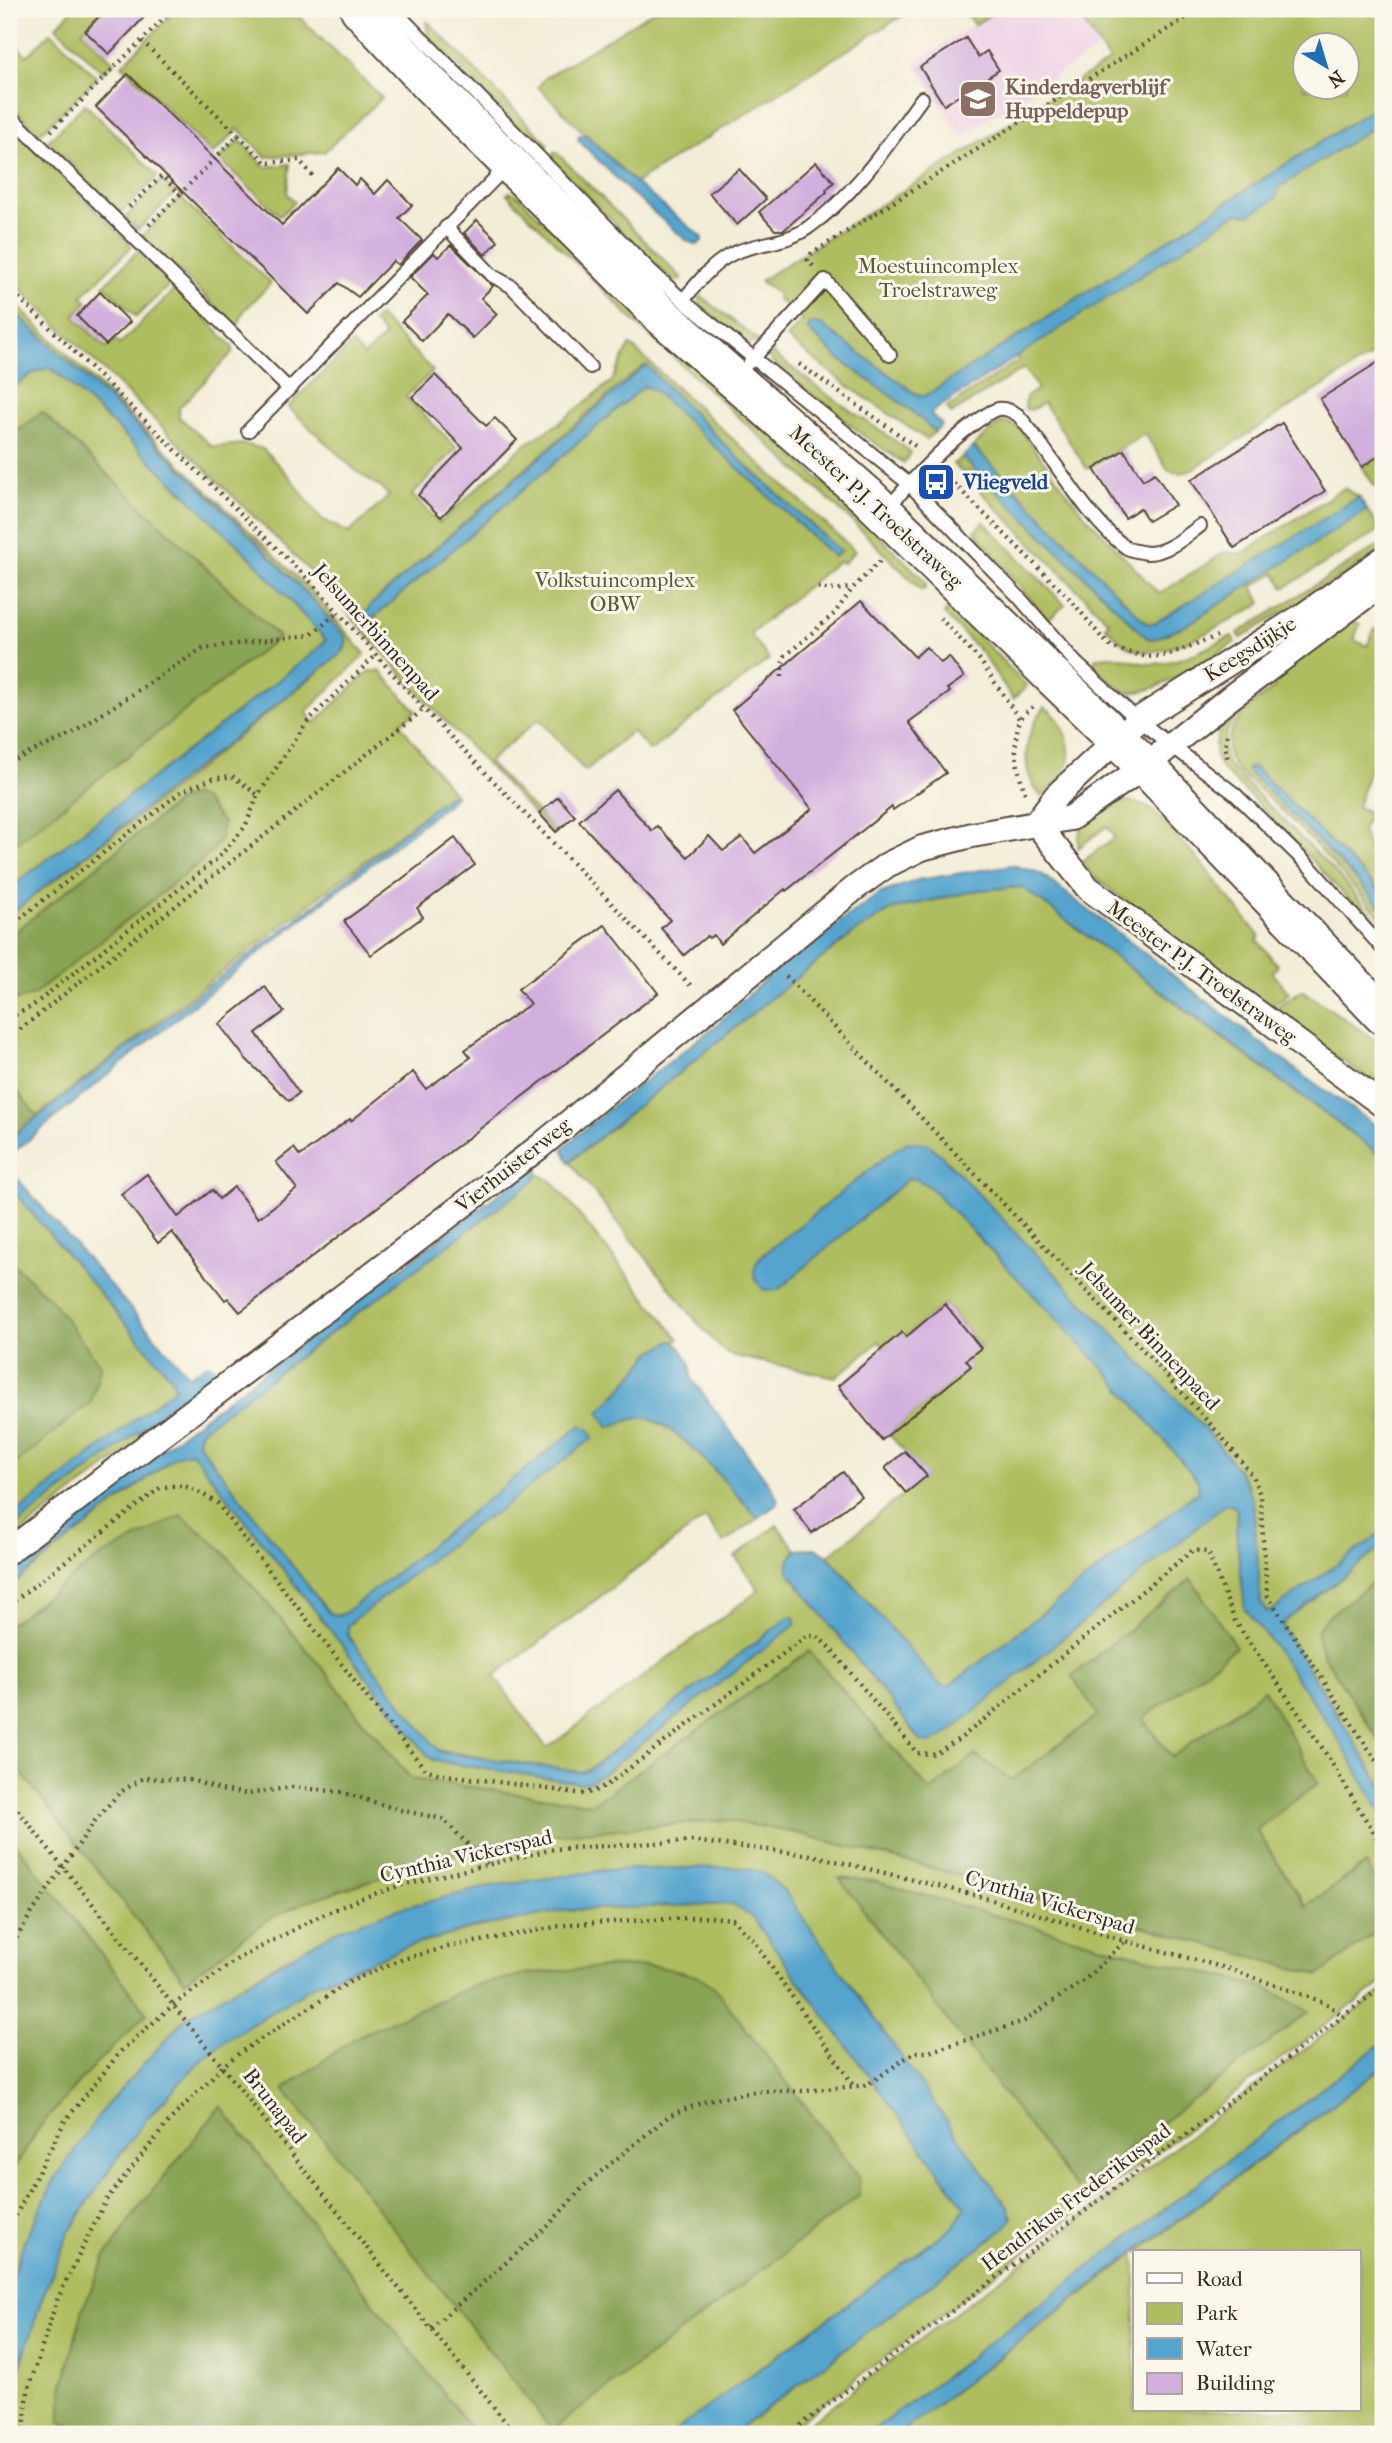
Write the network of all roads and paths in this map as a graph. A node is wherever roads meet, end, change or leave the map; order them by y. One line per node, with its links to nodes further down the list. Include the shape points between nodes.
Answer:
1 (1200, 9): 15 (path, via 811,254 808,260)
2 (172, 10): 4 (path)
3 (385, 13): 9 (main road, Meester P.J. Troelstraweg); 17 (lane, Meester P.J. Troelstraweg)
4 (142, 41): 7 (path); 8 (path)
5 (922, 97): 17 (lane, via 867,171 810,227 783,241 725,257)
6 (9, 115): 8 (lane)
7 (238, 135): 10 (path, via 266,163 299,160); 11 (path)
8 (38, 144): 12 (lane)
9 (510, 164): 13 (lane); 21 (main road, Meester P.J. Troelstraweg, via 661,315)
10 (314, 177)
11 (180, 194): 12 (path, via 162,176); 14 (path)
12 (116, 220): 14 (lane)
13 (446, 227): 20 (lane); 22 (lane)
14 (135, 239): 22 (lane)
15 (825, 280): 18 (lane); 19 (lane)
16 (9, 288): 33 (path, Jelsumerbinnenpad)
17 (683, 300): 21 (lane, Meester P.J. Troelstraweg)
18 (769, 341): 21 (lane); 24 (path)
19 (890, 355)
20 (590, 367)
21 (745, 368): 25 (lane, Meester P.J. Troelstraweg); 26 (main road, Meester P.J. Troelstraweg)
22 (289, 389): 23 (lane)
23 (248, 431)
24 (931, 460): 25 (lane); 27 (lane, via 1001,408 1026,425 1088,508 1130,550 1151,553 1173,545); 34 (path, via 1113,648 1146,657 1167,655)
25 (909, 484): 26 (lane); 39 (lane, Meester P.J. Troelstraweg, via 1018,596)
26 (884, 512): 39 (main road, Meester P.J. Troelstraweg)
27 (1199, 526)
28 (882, 559): 32 (path)
29 (1383, 559): 39 (street, Keegsdijkje)
30 (1383, 583): 41 (street, Keegsdijkje)
31 (818, 587): 32 (path)
32 (853, 587): 36 (path, via 834,614 785,656)
33 (338, 612): 35 (path, Jelsumerbinnenpad); 42 (path, via 311,635 203,648 70,735)
34 (1225, 632)
35 (376, 655): 37 (path, Jelsumerbinnenpad); 44 (path, via 307,722)
36 (782, 677)
37 (424, 709): 49 (path, Jelsumerbinnenpad); 52 (path)
38 (1020, 720): 45 (path, via 1017,771)
39 (1127, 729): 41 (main road, Meester P.J. Troelstraweg); 45 (street, via 1057,795)
40 (1231, 729): 43 (path, via 1225,746)
41 (1158, 755): 45 (street, Vierhuisterweg, via 1071,818); 47 (lane, Meester P.J. Troelstraweg, via 1235,794 1311,868); 50 (main road, Meester P.J. Troelstraweg)
42 (9, 762)
43 (1235, 770)
44 (258, 795): 46 (path, via 232,776 182,792); 51 (path, via 245,827 218,858 31,1007)
45 (1036, 823): 49 (street, Vierhuisterweg, via 922,848 887,865); 53 (street, Meester P.J. Troelstraweg, via 1088,888)
46 (9, 927)
47 (1383, 948)
48 (792, 982): 56 (path, Jelsumer Binnenpaed, via 1146,1353 1244,1465 1260,1495 1267,1595)
49 (710, 1006): 54 (street, Vierhuisterweg, via 539,1147)
50 (1383, 1015)
51 (9, 1018)
52 (9, 1038)
53 (1383, 1105)
54 (9, 1551)
55 (9, 1605): 58 (path, via 160,1488 178,1484 194,1489 217,1503 425,1769 584,1794 608,1784 807,1636 817,1636 830,1648 917,1753 934,1754 961,1738 1193,1550 1208,1552 1235,1621 1323,1749)
56 (1383, 1772)
57 (9, 1798): 60 (path, Brunapad)
58 (1383, 1848)
59 (487, 1864): 60 (path, via 443,1818 341,1792 293,1787 248,1794 191,1780 143,1778 119,1793); 61 (path, Cynthia Vickerspad, via 554,1849 691,1841 785,1852 979,1896); 64 (path, Cynthia Vickerspad, via 402,1885 337,1909 236,1960)
60 (63, 1867): 62 (path); 64 (path, Brunapad)
61 (1125, 1941): 65 (path, Cynthia Vickerspad, via 1239,1972 1326,2003); 67 (path, via 1086,1979 1024,2021 917,2052 867,2085)
62 (9, 1950)
63 (1383, 1986): 65 (path, Hendrikus Frederikuspad)
64 (172, 2006): 66 (path, Brunapad); 68 (path, Cynthia Vickerspad, via 122,2050 65,2120)
65 (1343, 2016): 72 (path, Hendrikus Frederikuspad)
66 (223, 2066): 67 (path, via 351,1981 403,1959 571,1924 710,1917 732,1919 752,1939); 69 (path, Brunapad); 70 (path, via 171,2119 106,2200 57,2300 28,2391 24,2428)
67 (855, 2087): 69 (path, via 758,2091 709,2099 670,2115 586,2183 548,2226)
68 (9, 2228)
69 (431, 2329): 71 (path, Brunapad)
70 (29, 2434)
71 (515, 2434)
72 (789, 2434)

